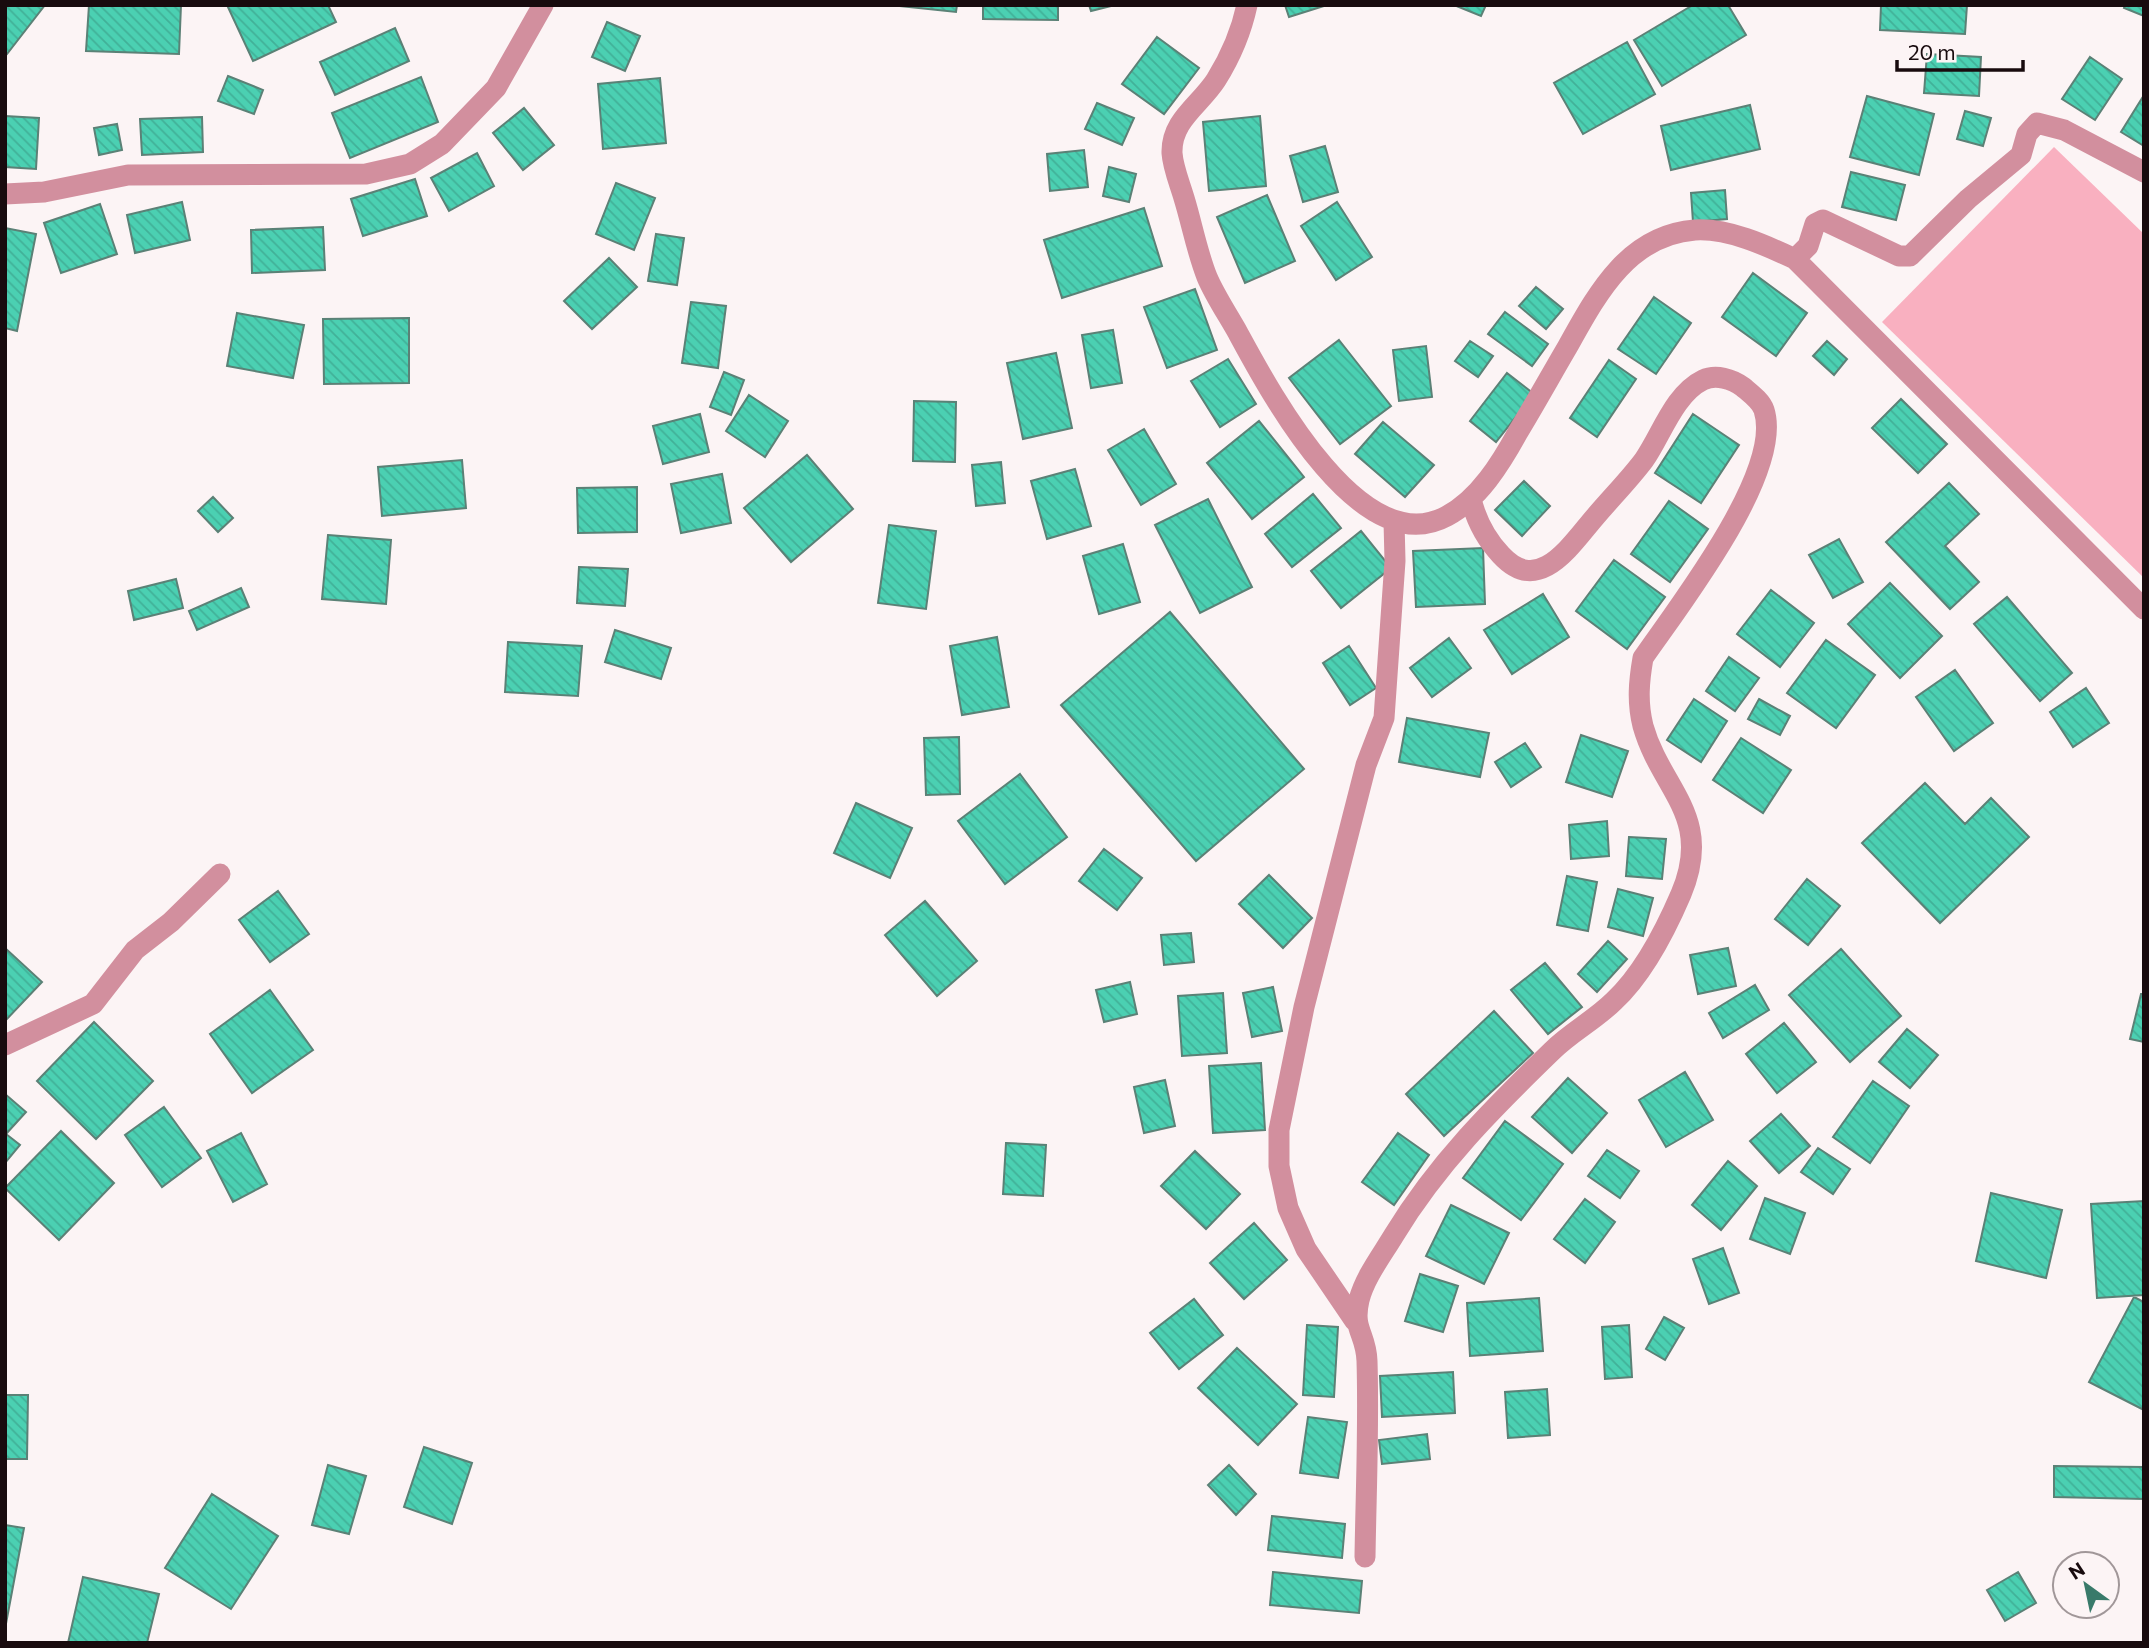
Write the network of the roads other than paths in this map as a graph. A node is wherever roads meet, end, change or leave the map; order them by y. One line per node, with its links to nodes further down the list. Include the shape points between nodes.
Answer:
1 (544, 5): 4 (street, via 496,88 442,144 410,164 366,174 128,175 44,192)
2 (1247, 5): 7 (street, via 1228,61 1176,131 1172,156 1207,276 1279,408 1349,491)
3 (2144, 172): 5 (street, via 2064,130 2037,123 2027,134 2021,155 1910,256 1899,256 1823,220 1815,225 1808,246)
4 (5, 194)
5 (1795, 260): 6 (street, via 1761,244 1697,230 1670,235 1639,250 1611,274 1510,446); 8 (street)
6 (1471, 499): 7 (street, via 1446,517 1427,523); 11 (street, via 1482,529 1511,566 1525,572 1541,569 1561,556 1643,461 1693,387 1718,377 1738,384 1763,407 1767,423 1764,449 1736,524 1643,658 1639,685 1644,728 1676,791 1692,837 1691,864 1681,894 1631,982 1496,1104 1437,1170 1376,1265 1360,1297)
7 (1394, 522): 11 (street, via 1384,718 1366,765 1292,1053 1279,1130 1279,1166 1288,1208 1306,1249)
8 (2144, 609)
9 (220, 874): 10 (street, via 135,950 93,1004)
10 (5, 1045)
11 (1355, 1321): 12 (street, via 1366,1345)
12 (1365, 1557)

